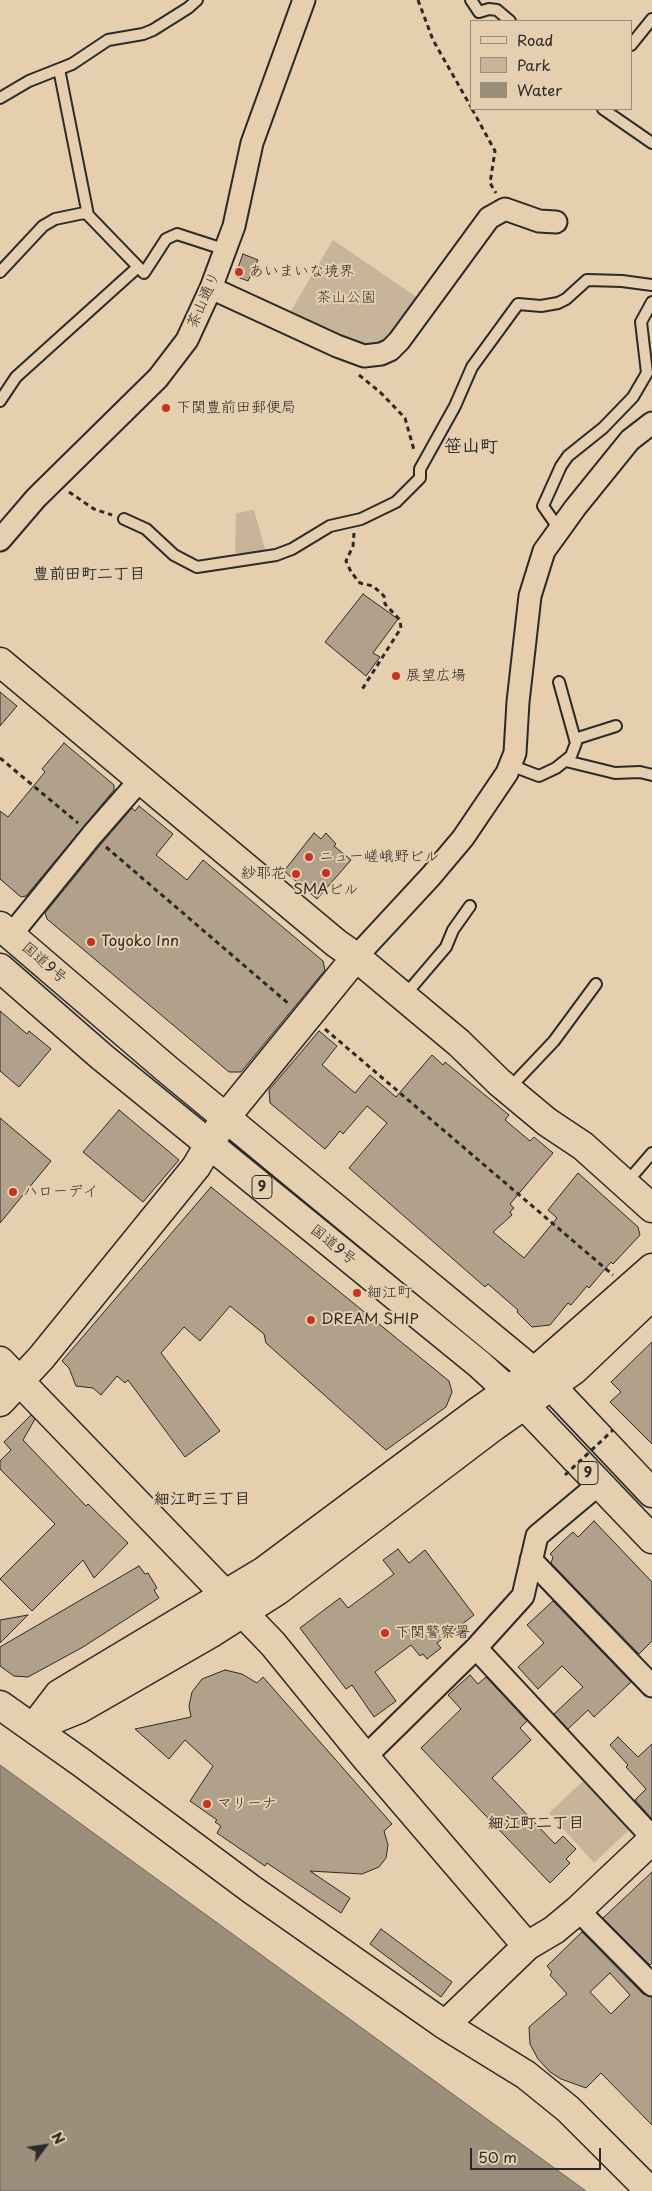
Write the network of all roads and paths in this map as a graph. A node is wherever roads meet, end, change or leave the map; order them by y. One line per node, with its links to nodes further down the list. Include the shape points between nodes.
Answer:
1 (197, 0): 8 (lane, via 153,30 108,40)
2 (304, 0): 21 (street, 茶山通り, via 252,143 234,226)
3 (418, 0): 10 (path, via 433,40)
4 (471, 0): 6 (lane, via 479,12 497,10)
5 (652, 19): 7 (lane)
6 (509, 20)
7 (632, 44)
8 (59, 69): 9 (lane); 15 (lane)
9 (0, 98)
10 (470, 106)
11 (472, 110): 14 (path, via 495,151 490,183)
12 (604, 110): 13 (lane)
13 (652, 143)
14 (505, 209): 16 (street, via 539,222); 21 (street, via 489,218 399,341 381,354 364,356 337,346)
15 (88, 215): 18 (lane); 19 (lane, via 55,219 43,226)
16 (556, 222)
17 (217, 247): 18 (lane, via 177,234 166,239 144,273)
18 (138, 267): 24 (lane, via 16,377)
19 (0, 272)
20 (652, 285): 26 (lane, via 587,280 558,302 541,306 518,304 472,367 455,406)
21 (211, 288): 31 (street, 茶山通り, via 187,340 158,378 36,498)
22 (652, 302): 30 (lane, via 641,322 647,373 633,397 568,456 543,506)
23 (357, 374): 26 (path, via 405,418)
24 (0, 401)
25 (652, 423): 30 (street, via 630,440)
26 (420, 469): 29 (lane, via 420,478 396,502)
27 (63, 488): 28 (path, via 94,508)
28 (124, 519): 29 (lane, via 146,529 174,556 196,567 276,555 330,526)
29 (352, 521): 34 (path, via 355,536 346,561 351,572 360,583 373,586 384,596 385,604 400,620 401,628)
30 (559, 529): 39 (street, via 544,551 530,596 518,702 518,734)
31 (0, 540)
32 (0, 662): 41 (main road)
33 (559, 682): 36 (lane)
34 (361, 691)
35 (616, 726): 36 (lane)
36 (575, 739): 38 (lane, via 574,750)
37 (0, 758): 42 (path)
38 (566, 760): 39 (lane, via 539,776); 40 (lane, via 615,773)
39 (510, 765): 45 (street, via 463,838)
40 (652, 775)
41 (141, 779): 42 (street); 45 (main road)
42 (92, 835): 44 (street); 49 (path)
43 (470, 906): 48 (lane, via 453,930 446,947)
44 (6, 931): 52 (main road, 国道9号 / 9)
45 (356, 958): 52 (main road); 55 (main road, via 459,1043 547,1122 583,1146)
46 (0, 968): 53 (main road, 国道9号 / 9, via 102,1057)
47 (596, 984): 51 (lane, via 554,1041)
48 (412, 988)
49 (291, 1006)
50 (318, 1023): 58 (path)
51 (519, 1078)
52 (225, 1118): 53 (main road); 61 (main road, 国道9号 / 9)
53 (211, 1145): 62 (main road); 63 (main road, 国道9号 / 9)
54 (652, 1153): 55 (lane)
55 (624, 1185): 56 (main road)
56 (652, 1208)
57 (652, 1268): 61 (main road)
58 (616, 1277)
59 (652, 1296): 61 (main road, via 574,1370)
60 (0, 1361): 62 (main road)
61 (543, 1380): 63 (main road); 68 (main road, 国道9号 / 9)
62 (19, 1382): 64 (main road); 71 (main road)
63 (517, 1398): 67 (main road, 国道9号 / 9); 71 (main road, via 493,1428 277,1591)
64 (0, 1402)
65 (613, 1430): 66 (path, bridge)
66 (565, 1475)
67 (599, 1484): 69 (main road, 国道9号 / 9); 70 (street, via 537,1536)
68 (652, 1493)
69 (652, 1539)
70 (531, 1560): 72 (street, via 523,1596); 73 (street)
71 (234, 1605): 75 (main road, via 58,1694); 76 (main road, via 273,1644)
72 (476, 1648): 76 (street); 77 (street)
73 (652, 1686)
74 (0, 1705): 75 (main road)
75 (33, 1728): 81 (main road, via 251,1889)
76 (365, 1757): 79 (main road)
77 (652, 1838): 78 (main road)
78 (578, 1910): 79 (main road); 80 (street)
79 (527, 1946): 81 (main road)
80 (652, 1985)
81 (445, 2025): 82 (main road, via 546,2112); 83 (main road, via 526,2075 568,2109)
82 (626, 2191)
83 (650, 2191)

